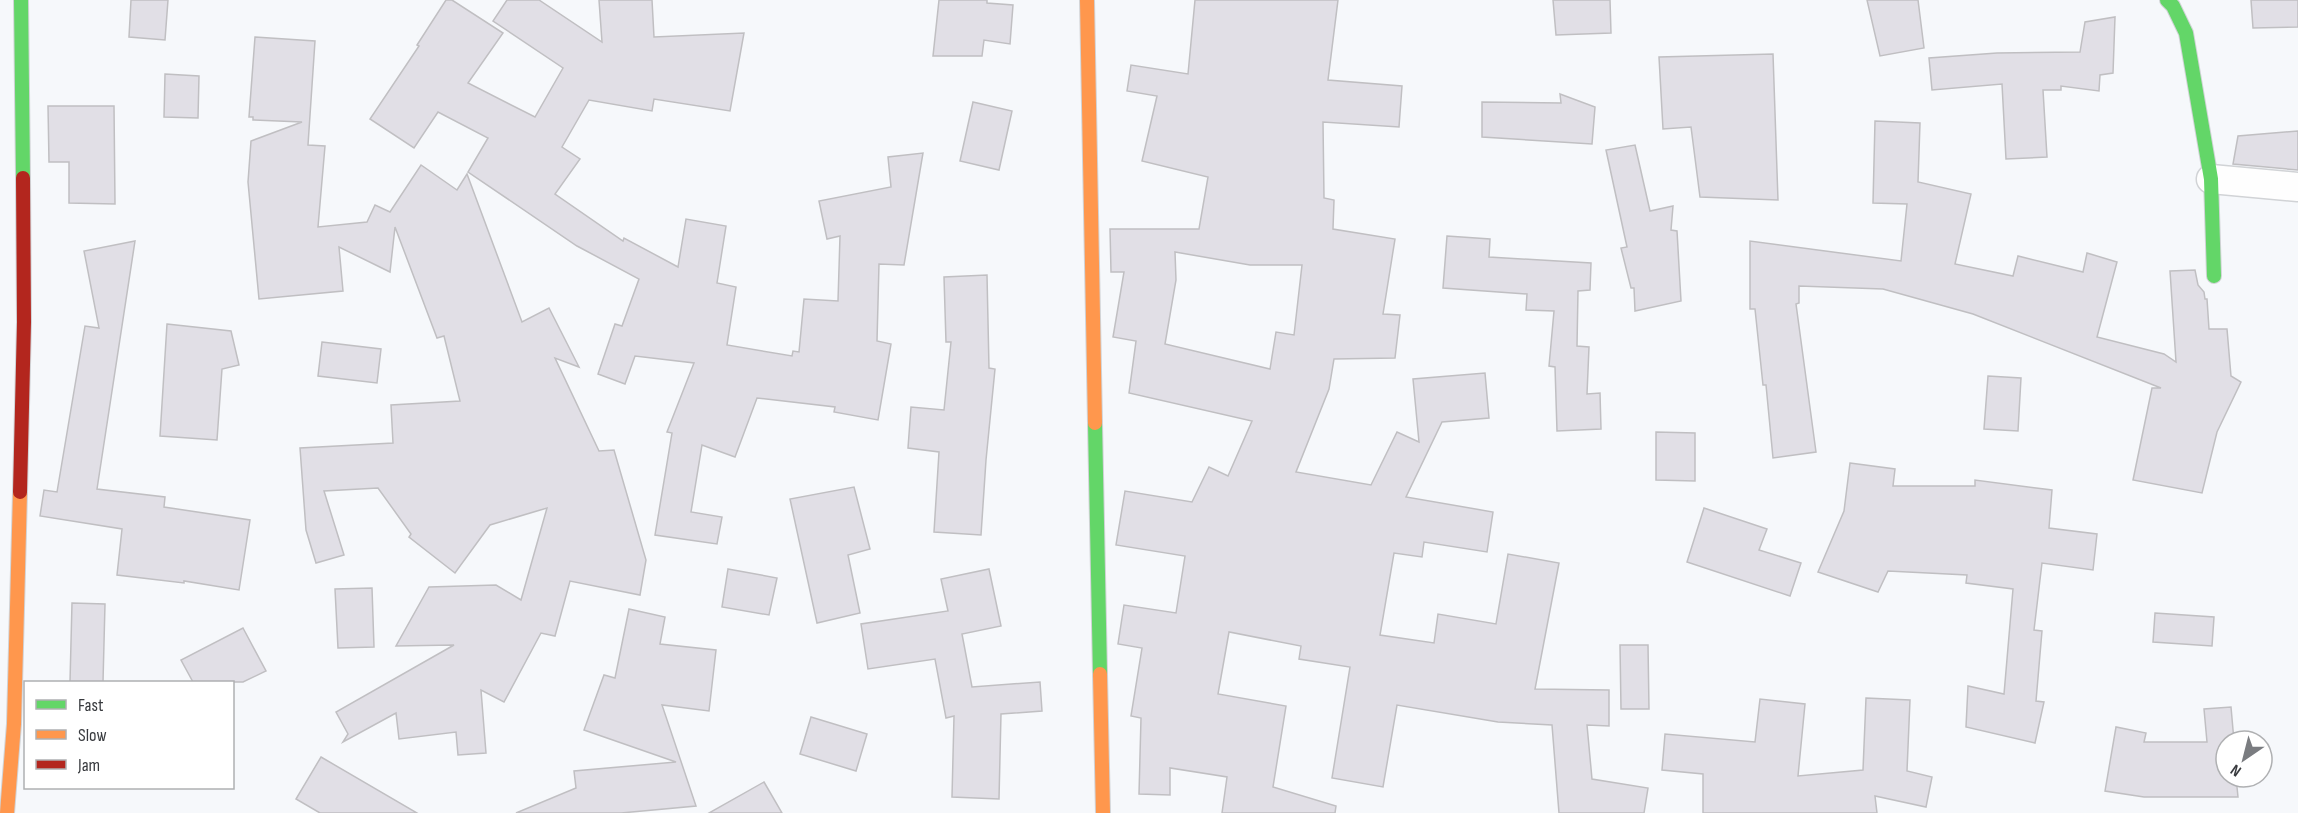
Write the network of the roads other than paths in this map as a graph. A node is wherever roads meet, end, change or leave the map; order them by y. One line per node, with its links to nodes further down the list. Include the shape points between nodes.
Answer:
1 (21, 0): 7 (street, via 23,334 14,724)
2 (1087, 0): 8 (street)
3 (2167, 0): 4 (street, via 2186,33)
4 (2211, 179): 5 (street); 6 (street)
5 (2298, 187)
6 (2214, 276)
7 (7, 813)
8 (1102, 813)

